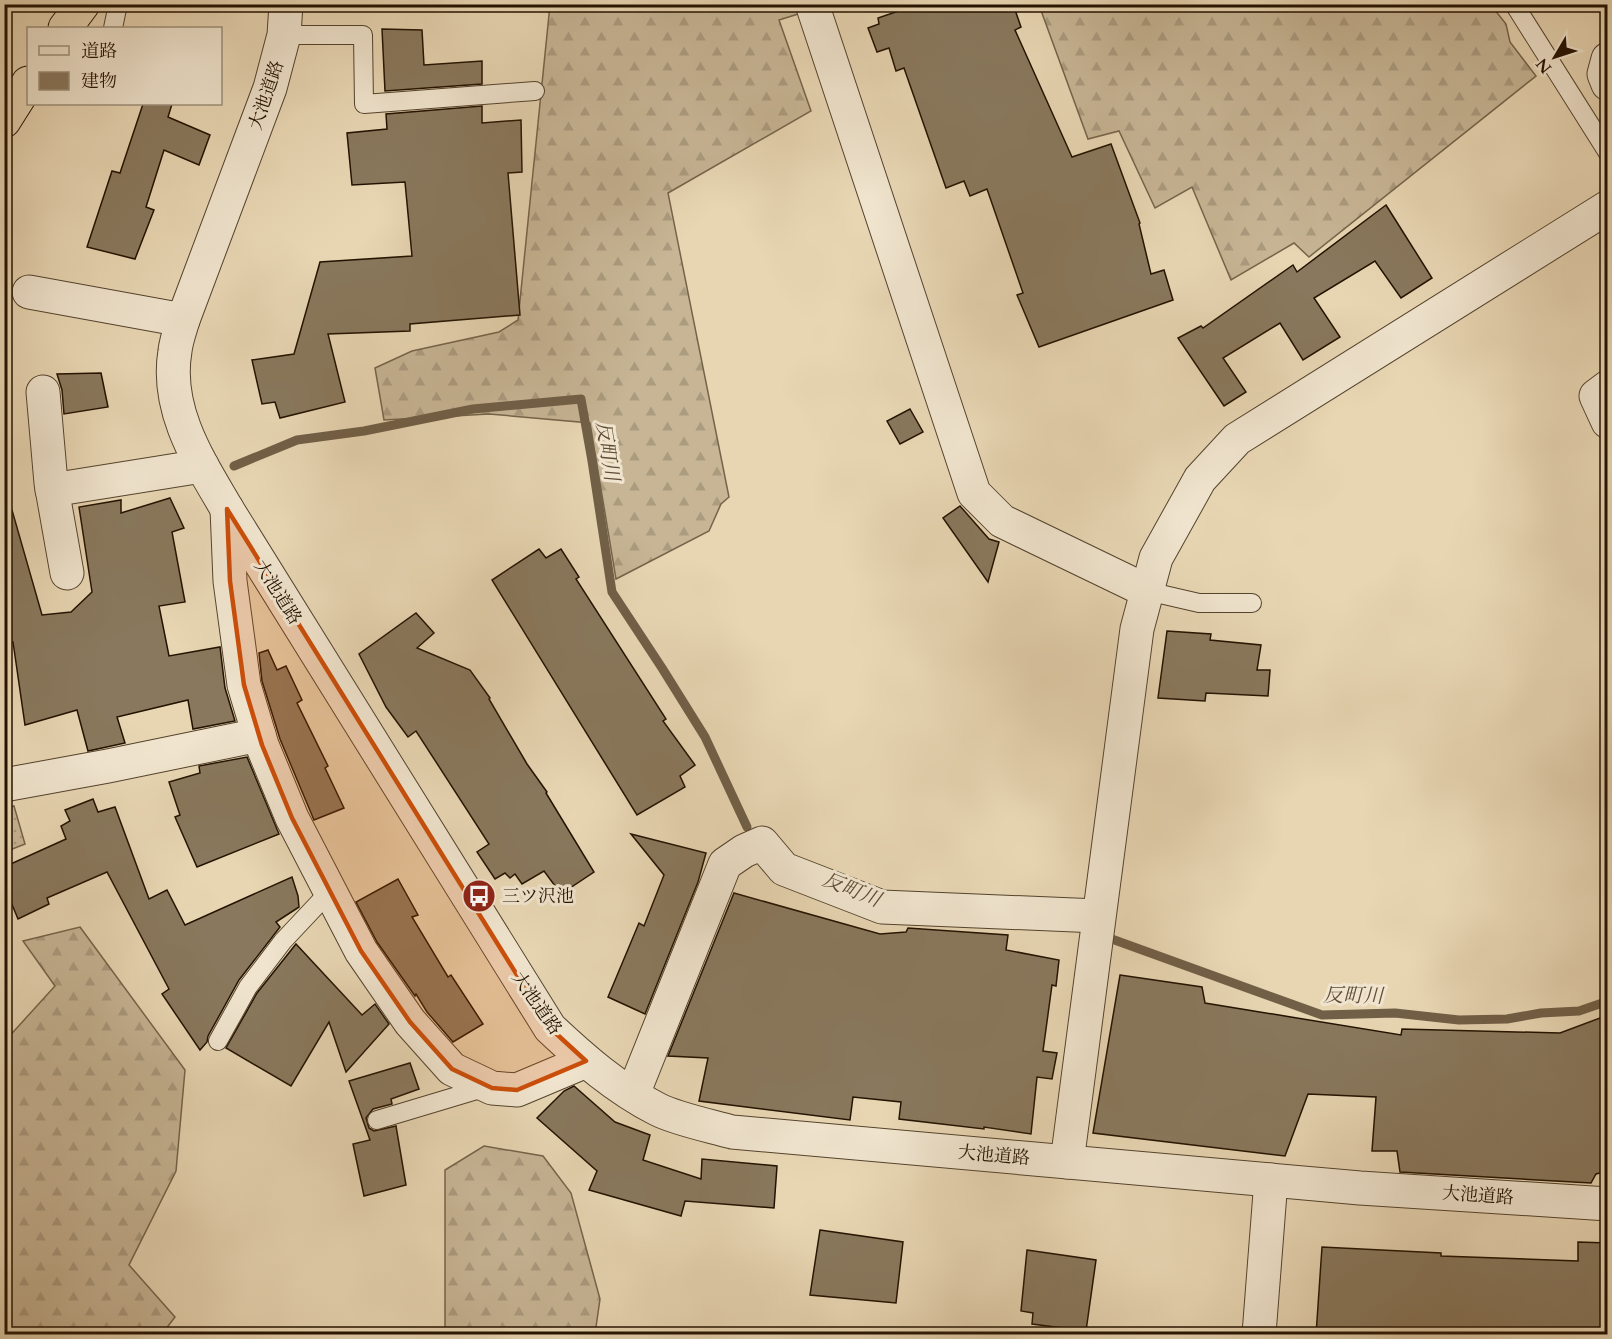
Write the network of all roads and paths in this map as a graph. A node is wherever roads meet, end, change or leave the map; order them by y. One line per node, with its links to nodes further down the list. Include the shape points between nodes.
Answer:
1 (83, 4): 6 (highway)
2 (118, 4): 7 (lane)
3 (812, 4): 24 (street, via 974,493 1002,521)
4 (1514, 4): 13 (lane)
5 (285, 20): 11 (lane, via 363,35 364,104); 16 (street, 大池道路, via 270,88)
6 (66, 27)
7 (112, 27)
8 (1608, 59): 9 (street, via 1604,74)
9 (1608, 84)
10 (27, 85): 12 (highway)
11 (536, 91)
12 (4, 121)
13 (1608, 153)
14 (1608, 207): 24 (street, via 1237,439 1200,479 1155,558)
15 (29, 292): 16 (street)
16 (183, 320): 20 (street, 大池道路, via 174,352 173,377 180,421)
17 (1608, 387): 19 (street, via 1596,396)
18 (43, 392): 21 (street)
19 (1608, 422)
20 (202, 466): 21 (street); 22 (street, 大池道路)
21 (52, 490): 23 (street)
22 (227, 510): 26 (street, via 230,581 244,685); 31 (street, 大池道路, via 550,1028)
23 (67, 573)
24 (1147, 591): 25 (lane, via 1199,603); 29 (street, via 1137,629)
25 (1252, 603)
26 (259, 735): 27 (street); 28 (street, via 292,818)
27 (4, 785)
28 (330, 891): 30 (lane, via 283,941 248,987); 32 (street, via 361,951 410,1023 452,1069)
29 (1098, 916): 33 (street, via 882,907 784,869 762,843 725,864); 35 (street)
30 (218, 1041)
31 (586, 1061): 32 (street, via 517,1090); 33 (street, 大池道路)
32 (488, 1086): 34 (lane)
33 (633, 1094): 35 (street, 大池道路, via 658,1110 732,1132)
34 (377, 1120)
35 (1067, 1162): 36 (street, 大池道路)
36 (1271, 1180): 37 (street, 大池道路); 38 (street)
37 (1608, 1204)
38 (1259, 1335)

